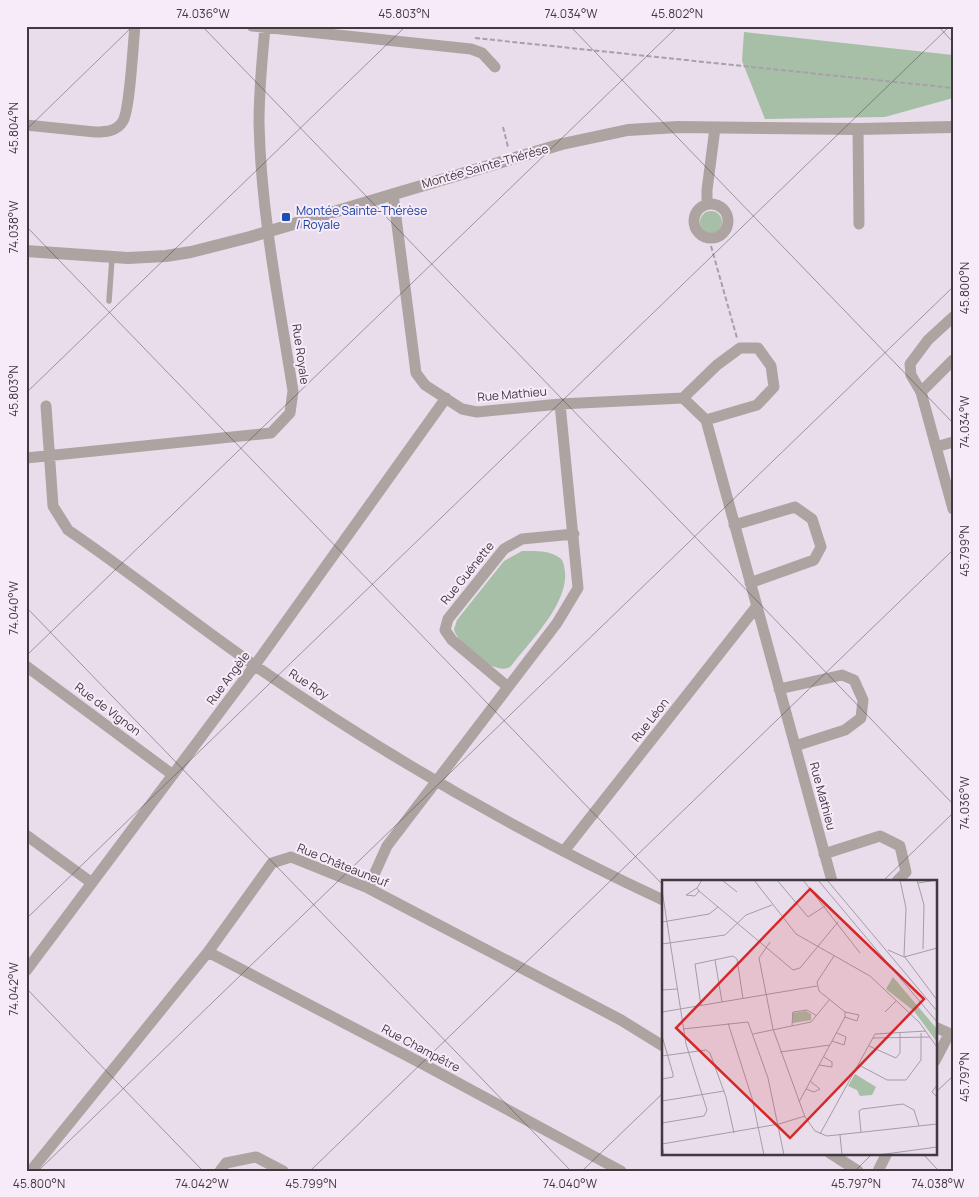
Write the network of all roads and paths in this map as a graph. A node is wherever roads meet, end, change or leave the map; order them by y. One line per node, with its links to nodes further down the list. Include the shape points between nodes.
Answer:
1 (135, 26): 7 (street, via 126,114 117,127 100,132)
2 (252, 26): 3 (street)
3 (265, 28): 5 (street, via 471,50 482,53); 16 (street, Rue Royale, via 259,125)
4 (501, 41): 6 (path)
5 (495, 67)
6 (953, 88)
7 (26, 125)
8 (504, 127): 12 (path)
9 (953, 127): 11 (street, Montée Sainte-Thérèse)
10 (715, 128): 11 (street, Montée Sainte-Thérèse); 12 (street, Montée Sainte-Thérèse, via 678,126 628,130 571,141); 14 (street)
11 (858, 129): 15 (street)
12 (511, 158): 13 (street, Montée Sainte-Thérèse)
13 (392, 194): 16 (street, Montée Sainte-Thérèse); 25 (street, Rue Mathieu, via 416,373 425,384)
14 (707, 204)
15 (859, 224)
16 (269, 231): 19 (street, Montée Sainte-Thérèse, via 206,249 166,256); 32 (street, Rue Royale, via 293,391 290,413 271,433)
17 (711, 246): 22 (path)
18 (26, 251): 19 (street, Montée Sainte-Thérèse)
19 (112, 258): 20 (lane)
20 (109, 301)
21 (953, 317): 24 (street, via 928,340 910,364 911,375)
22 (740, 348): 26 (street); 29 (street, via 758,348 771,366 774,387 757,405)
23 (953, 360): 24 (street)
24 (921, 392): 31 (street)
25 (446, 398): 27 (street, Rue Mathieu, via 462,409 477,412); 39 (street, Rue Angèle)
26 (683, 398): 27 (street, Rue Mathieu); 29 (street)
27 (560, 404): 36 (street)
28 (46, 406): 32 (street, Rue Roy)
29 (706, 420): 35 (street, Rue Mathieu)
30 (953, 442): 31 (street)
31 (936, 447): 34 (street)
32 (50, 455): 33 (street, Rue Royale); 39 (street, Rue Roy, via 53,506 68,530)
33 (26, 458)
34 (953, 509)
35 (734, 525): 37 (street, Rue Mathieu); 37 (street, via 795,507 812,519 821,547 814,560)
36 (574, 534): 41 (street, via 578,588 557,623); 41 (street, Rue Guénette, via 522,540 504,549 448,619 446,630 452,640)
37 (750, 583): 38 (street, Rue Mathieu)
38 (757, 606): 42 (street, Rue Mathieu); 47 (street, Rue Léon)
39 (255, 665): 44 (street, Rue Angèle); 45 (street, Rue Roy)
40 (26, 666): 44 (street, Rue de Vignon)
41 (508, 687): 45 (street)
42 (779, 689): 43 (street, Rue Mathieu); 43 (street, via 842,675 854,680 863,700 861,718 845,730)
43 (795, 746): 48 (street, Rue Mathieu)
44 (173, 775): 51 (street, Rue Angèle)
45 (436, 782): 47 (street, Rue Roy); 52 (street, via 387,846)
46 (26, 835): 51 (street)
47 (564, 851): 53 (street, Rue Roy)
48 (824, 854): 49 (street, Rue Mathieu); 50 (street, via 880,836 900,846 906,872)
49 (832, 880)
50 (899, 880)
51 (92, 883): 55 (street, Rue Angèle)
52 (368, 888): 54 (street, Rue Châteauneuf, via 291,857 272,863); 58 (street, Rue Châteauneuf, via 621,1020)
53 (662, 900)
54 (208, 952): 62 (street, Rue Châteauneuf); 65 (street, Rue Champêtre)
55 (26, 971)
56 (936, 1027): 57 (street)
57 (951, 1034): 59 (street)
58 (662, 1045)
59 (936, 1058)
60 (832, 1154): 66 (street)
61 (886, 1154): 67 (street)
62 (33, 1166)
63 (220, 1171): 64 (street, via 226,1163 256,1157)
64 (283, 1171)
65 (621, 1171)
66 (858, 1171)
67 (878, 1171)

